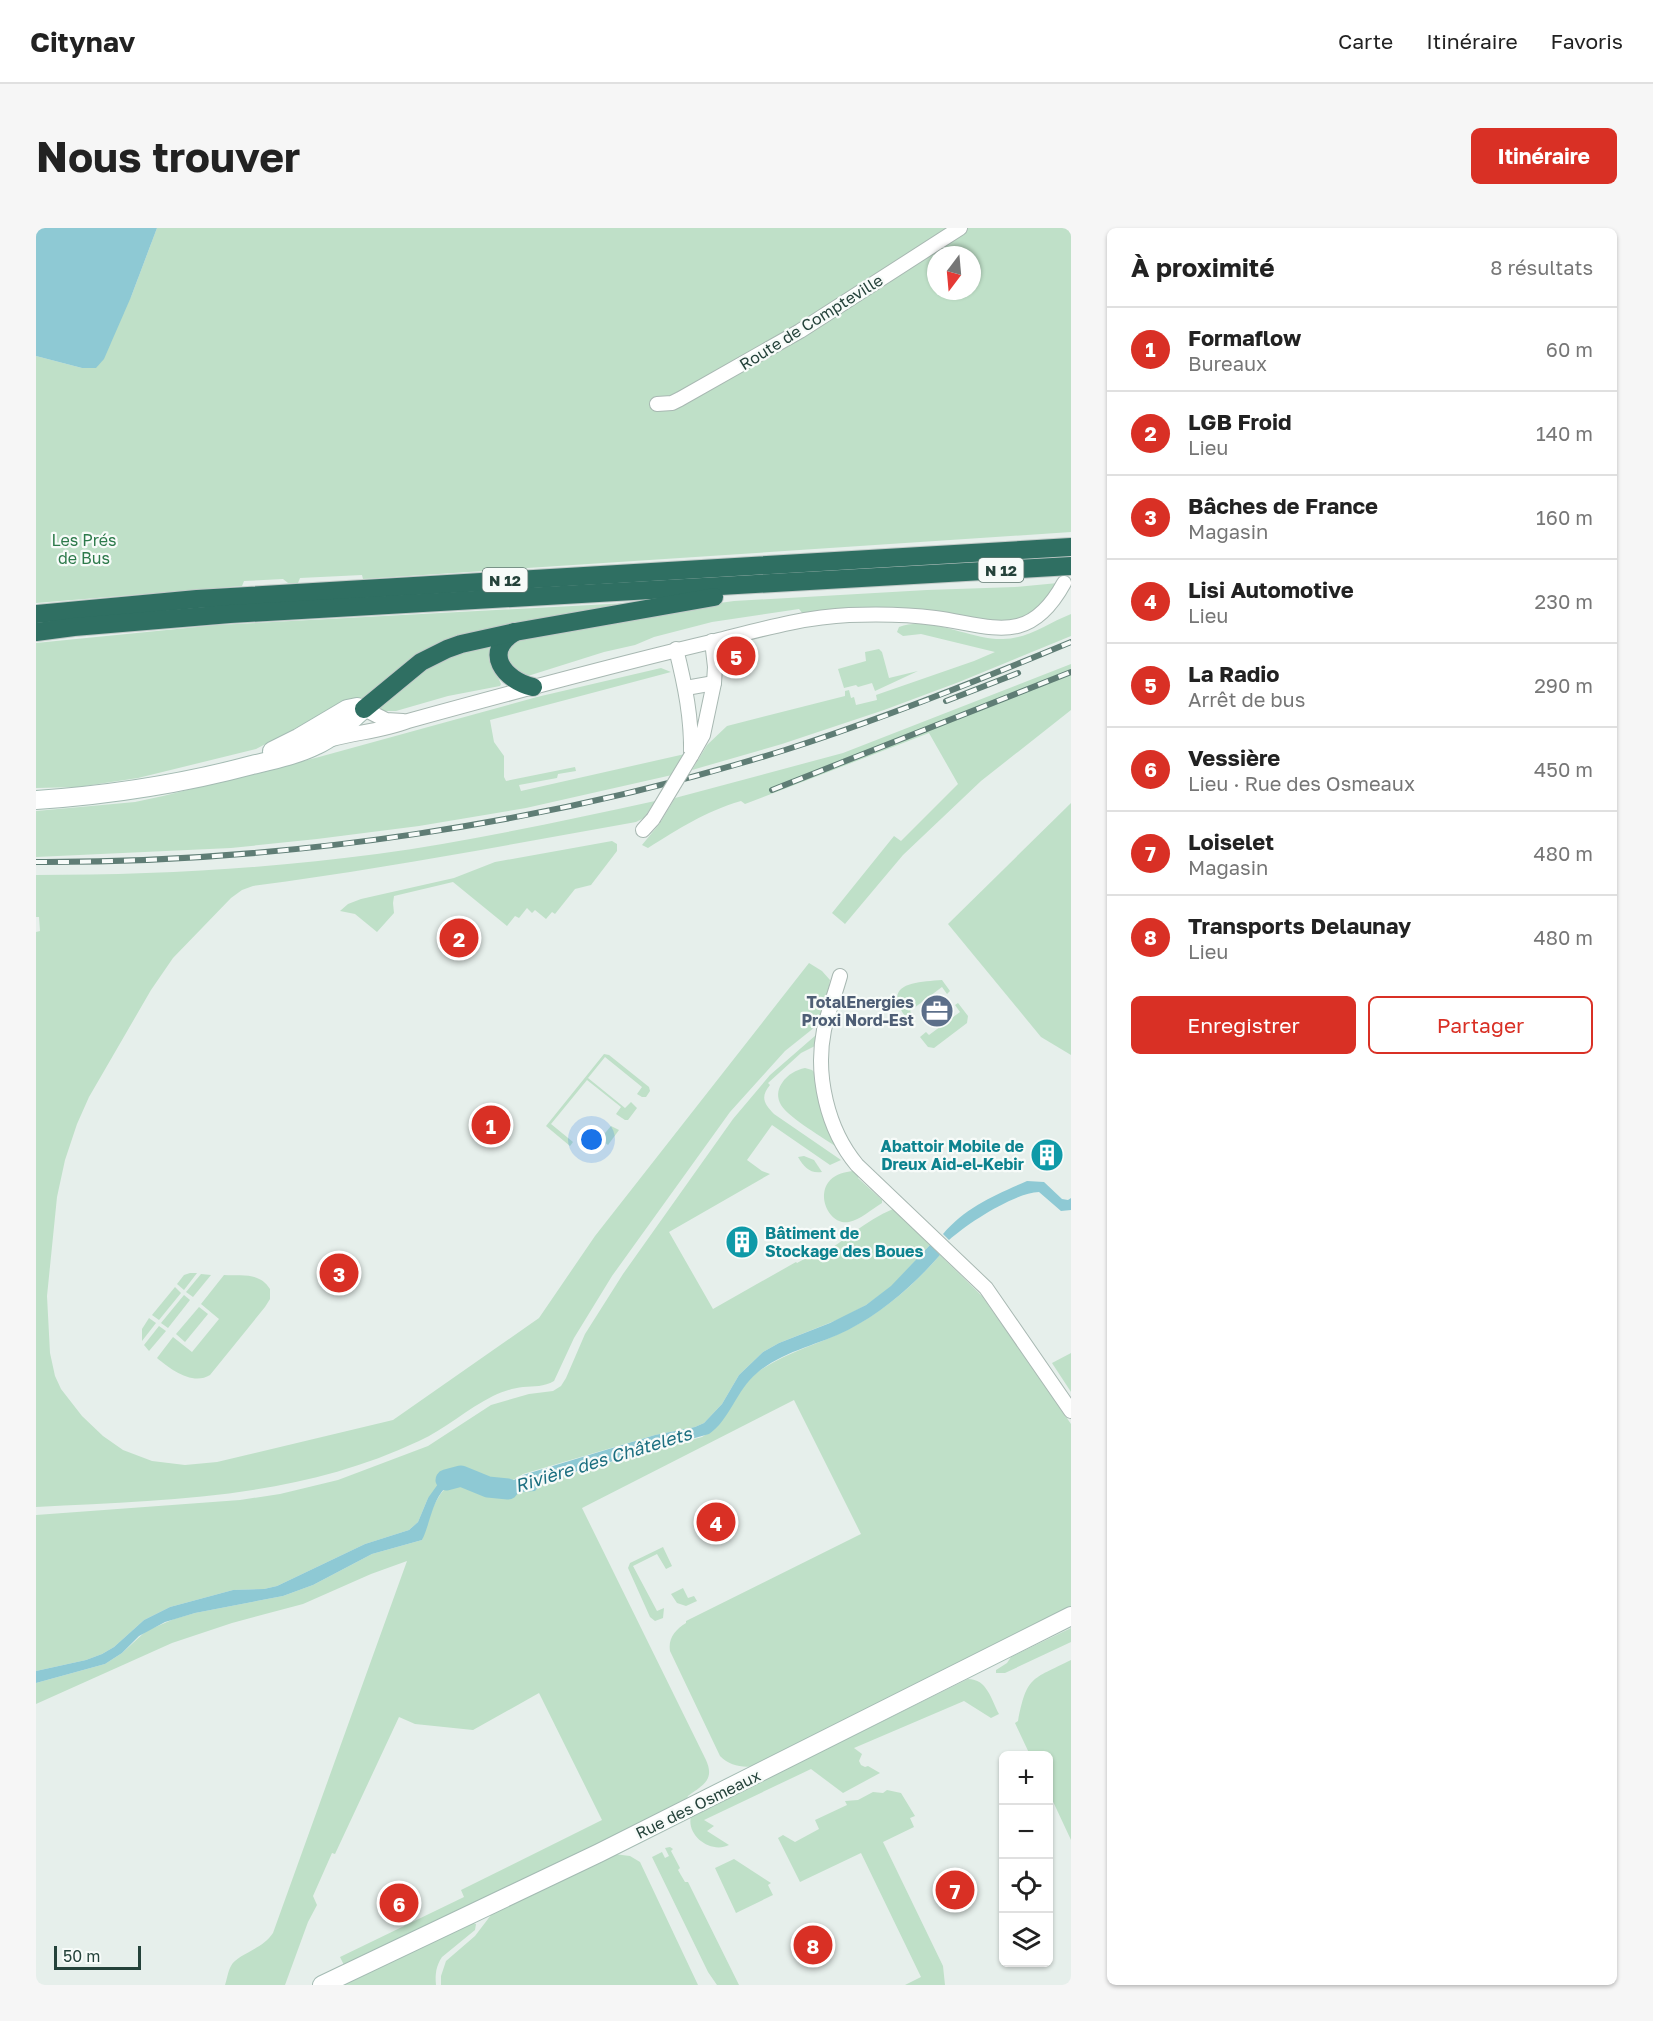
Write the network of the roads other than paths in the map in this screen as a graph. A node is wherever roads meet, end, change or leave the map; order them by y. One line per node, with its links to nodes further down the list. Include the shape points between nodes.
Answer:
1 (960, 228): 2 (street, Route de Compteville, via 746,363 672,403)
2 (657, 404)
3 (1071, 547): 6 (highway, N 12, via 197,599)
4 (931, 573): 5 (highway, N 12); 7 (highway, N 12, via 219,614); 8 (highway, via 699,598)
5 (1067, 574): 9 (street, via 1056,598 1044,612 1029,622 1008,628 918,616 846,615)
6 (36, 614)
7 (36, 632)
8 (515, 632): 12 (highway, via 503,642 500,663 512,679); 14 (highway, via 435,654)
9 (712, 641): 10 (street); 11 (street)
10 (676, 649): 12 (street); 13 (street)
11 (714, 682): 13 (street); 17 (street, via 703,735)
12 (533, 687): 15 (street)
13 (686, 688): 17 (street)
14 (364, 709): 15 (street, via 386,720); 16 (main road); 18 (main road, via 347,709 269,752)
15 (408, 721): 16 (street, via 388,729)
16 (327, 740): 18 (main road, via 286,756 208,777)
17 (690, 756): 20 (street, bridge)
18 (123, 792): 19 (main road)
19 (36, 800)
20 (643, 830)
21 (840, 976): 22 (street, via 826,1020 822,1076 832,1123 844,1148 991,1294)
22 (1071, 1411)
23 (1071, 1616): 24 (main road, Rue des Osmeaux, via 599,1854)
24 (322, 1985)

